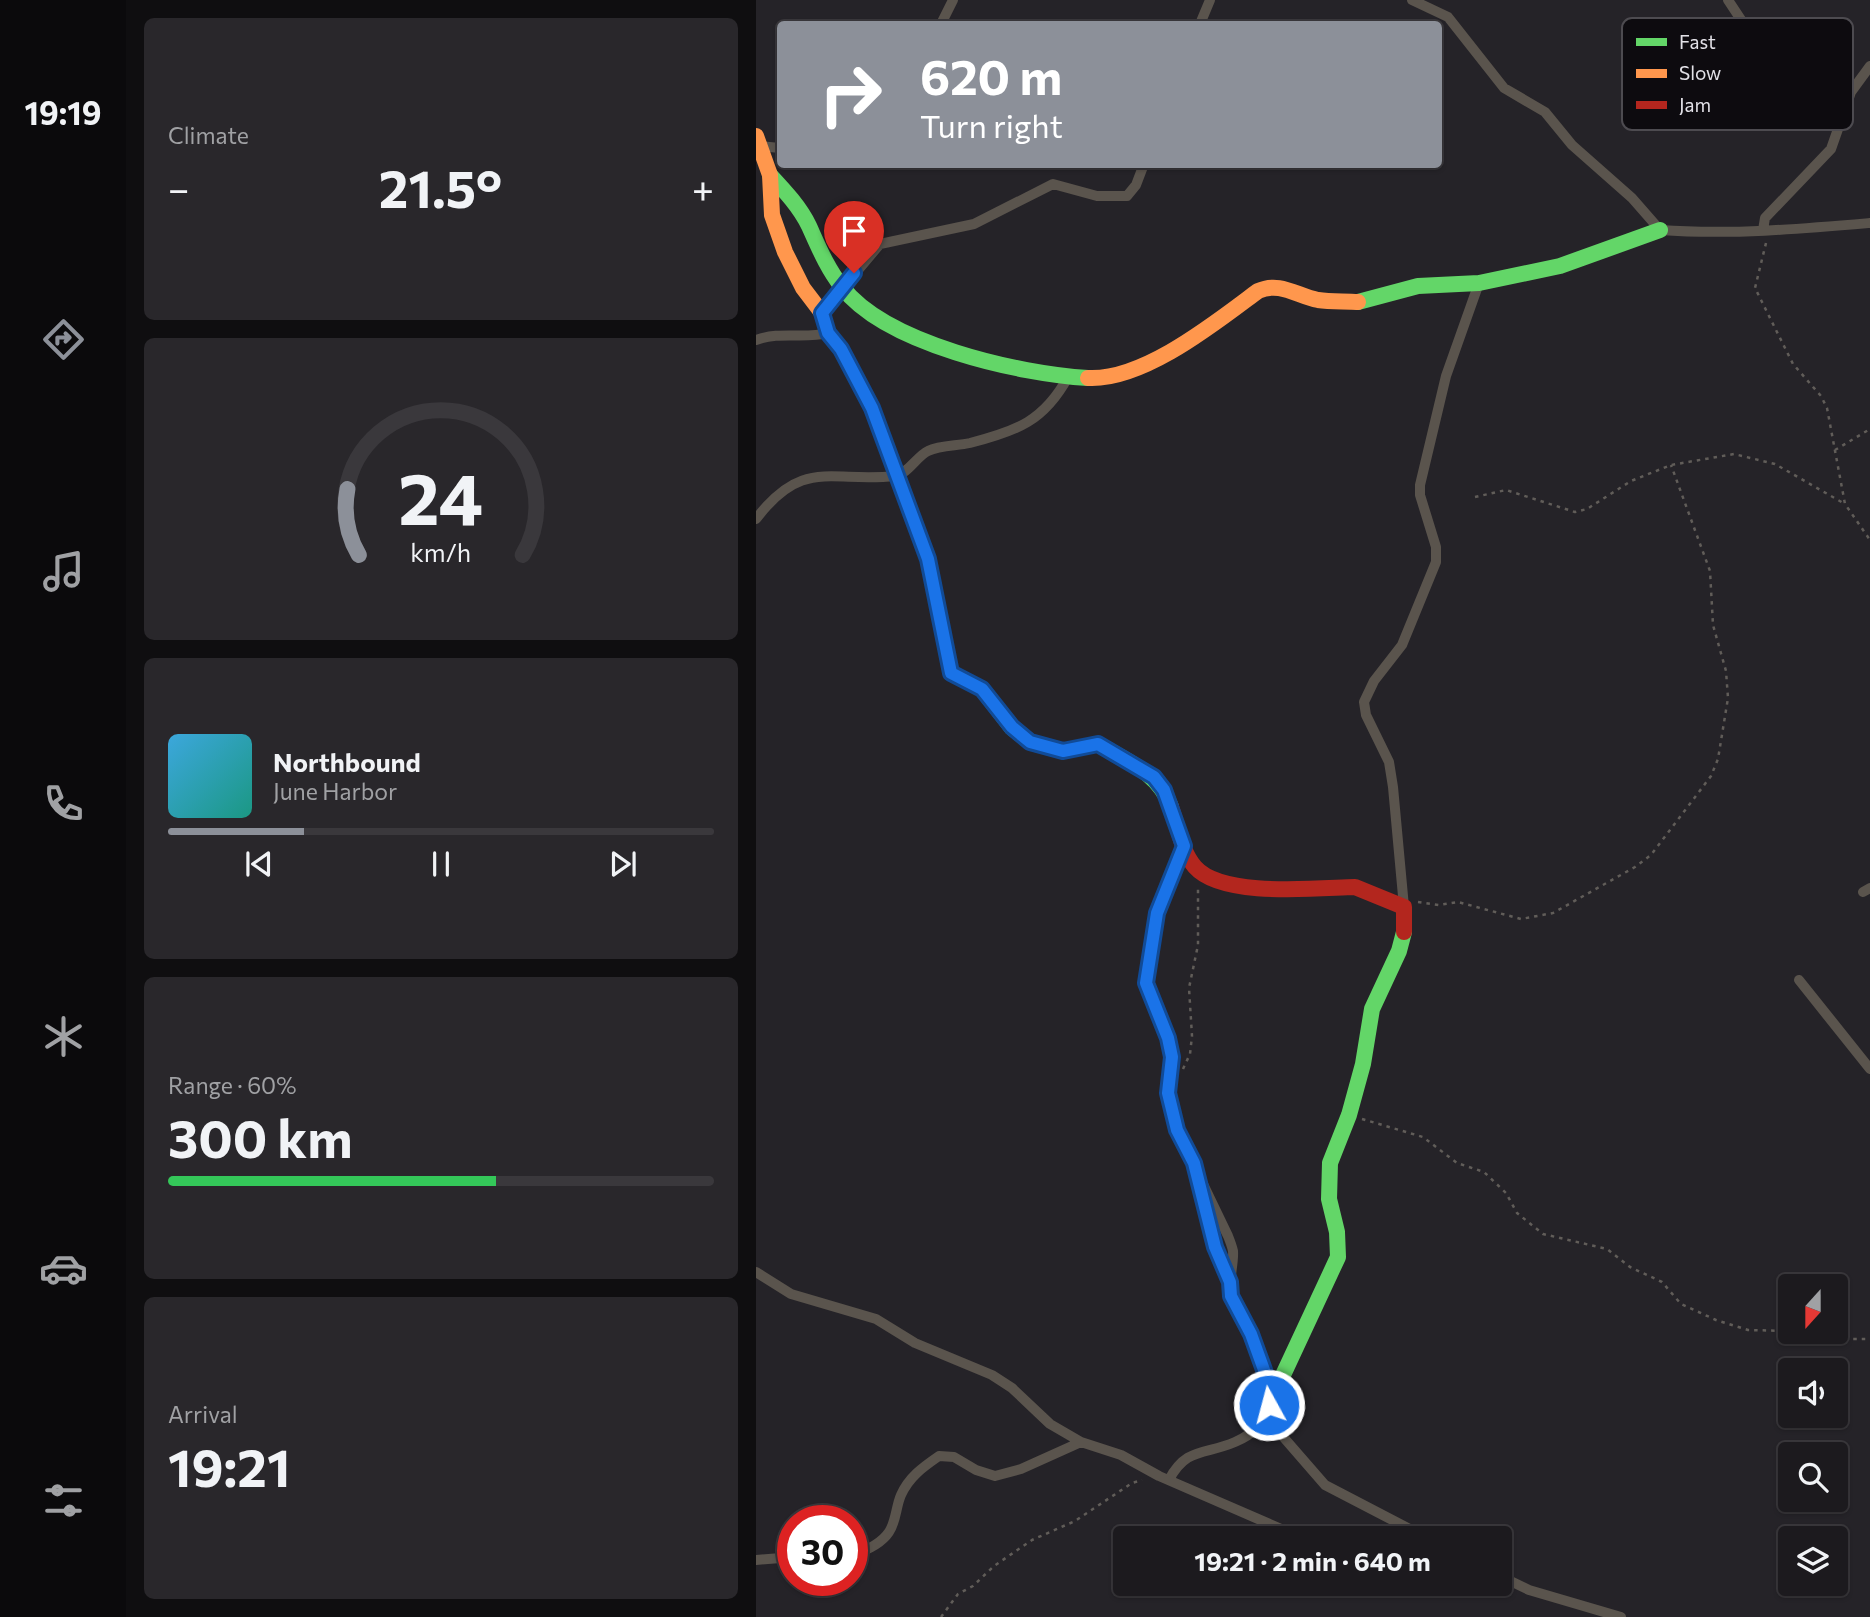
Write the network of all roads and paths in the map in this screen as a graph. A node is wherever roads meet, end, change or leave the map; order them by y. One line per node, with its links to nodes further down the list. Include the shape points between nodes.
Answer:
1 (953, 0): 6 (street)
2 (1210, 0): 7 (street)
3 (1412, 0): 16 (street, via 1448,17 1504,88 1545,112 1572,145 1632,198)
4 (1728, 0): 5 (street)
5 (1740, 18)
6 (942, 21)
7 (1201, 21)
8 (1870, 66): 9 (street)
9 (1853, 88)
10 (1837, 130): 17 (street, via 1831,149 1765,218)
11 (758, 141): 12 (street); 14 (street)
12 (777, 147)
13 (1142, 168): 20 (street, via 1127,196 1097,196 1053,184 974,224 880,244)
14 (770, 175): 20 (street, via 808,224 820,255); 21 (street, via 772,215 785,252)
15 (1870, 223): 18 (street)
16 (1660, 230): 17 (street); 19 (street, via 1560,266)
17 (1763, 230): 18 (street)
18 (1779, 231): 26 (path, via 1766,243 1755,288 1793,364 1827,408)
19 (1479, 283): 24 (street, via 1418,286 1363,302 1317,300 1267,287 1197,336 1128,373 1102,379); 35 (street, via 1446,376 1420,485 1436,562 1402,645 1364,702 1389,762 1394,787)
20 (842, 288): 21 (street); 24 (street, via 885,324 941,347 997,365)
21 (822, 313): 22 (street)
22 (828, 333): 23 (street, via 813,337 780,334); 28 (street, via 872,408)
23 (756, 340)
24 (1068, 377): 28 (street, via 1056,400 1032,421 970,443 929,451)
25 (1870, 429): 26 (path)
26 (1835, 450): 30 (path)
27 (1671, 465): 29 (path, via 1575,512 1506,490); 30 (path, via 1734,454 1774,464); 35 (path, via 1710,571 1713,625 1726,671 1728,698 1711,776 1651,855 1553,913 1521,919 1458,901)
28 (898, 476): 31 (street, via 797,480); 33 (street, via 928,559 951,673 982,689 1030,742 1063,751 1098,744 1154,777 1164,790)
29 (1475, 497)
30 (1845, 504): 32 (path)
31 (756, 519)
32 (1870, 540)
33 (1184, 846): 34 (street); 38 (street, via 1157,913 1146,983 1172,1057)
34 (1198, 872): 35 (street, via 1222,883 1264,890 1355,887); 38 (path, via 1198,945 1189,988 1190,1054)
35 (1404, 903): 39 (street, via 1402,942 1372,1009)
36 (1799, 980): 37 (street)
37 (1870, 1069)
38 (1168, 1093): 44 (street, via 1177,1130 1233,1252 1231,1296 1268,1381)
39 (1349, 1115): 41 (path, via 1423,1137 1457,1163 1484,1172 1506,1193 1517,1213 1543,1234 1607,1249 1630,1267 1662,1282 1681,1304 1748,1330); 44 (street, via 1328,1178 1338,1257)
40 (756, 1272): 45 (street, via 791,1293 876,1319 915,1343 992,1375 1050,1424)
41 (1778, 1331)
42 (1848, 1339): 43 (path)
43 (1870, 1339)
44 (1267, 1410): 46 (street, via 1251,1433 1189,1456); 48 (street, via 1325,1485)
45 (1081, 1442): 46 (street, via 1121,1455); 49 (street, via 995,1476 939,1455 909,1482 889,1532)
46 (1164, 1478): 47 (street); 53 (path, via 1132,1483 1075,1521 1032,1540 958,1594)
47 (1274, 1526)
48 (1405, 1526)
49 (868, 1550)
50 (777, 1558): 51 (street)
51 (756, 1560)
52 (1512, 1582): 54 (street)
53 (941, 1617)
54 (1621, 1617)

